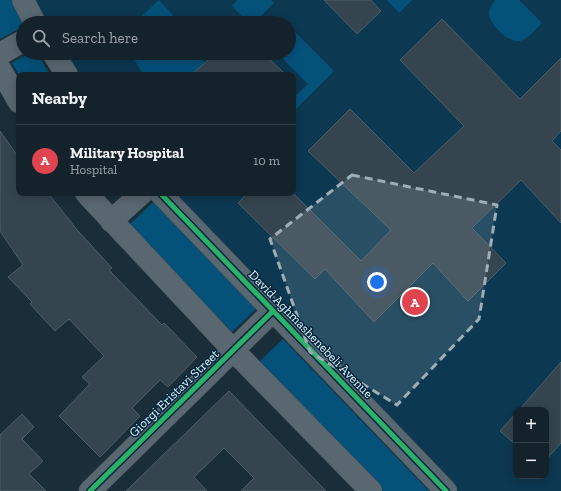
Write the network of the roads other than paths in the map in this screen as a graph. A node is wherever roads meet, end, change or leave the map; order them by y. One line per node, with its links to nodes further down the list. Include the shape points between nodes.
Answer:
1 (23, 0): 2 (street)
2 (31, 16)
3 (16, 45): 4 (street)
4 (0, 54)
5 (57, 60): 7 (street)
6 (0, 69): 8 (street)
7 (65, 72)
8 (16, 97)
9 (89, 196): 12 (street)
10 (139, 196): 12 (street)
11 (163, 196): 13 (street, David Aghmashenebeli Avenue)
12 (111, 221): 14 (street)
13 (273, 311): 14 (street, Giorgi Eristavi Street); 17 (street, David Aghmashenebeli Avenue)
14 (233, 350): 15 (street, Giorgi Eristavi Street); 16 (street)
15 (90, 491)
16 (371, 491)
17 (446, 491)

